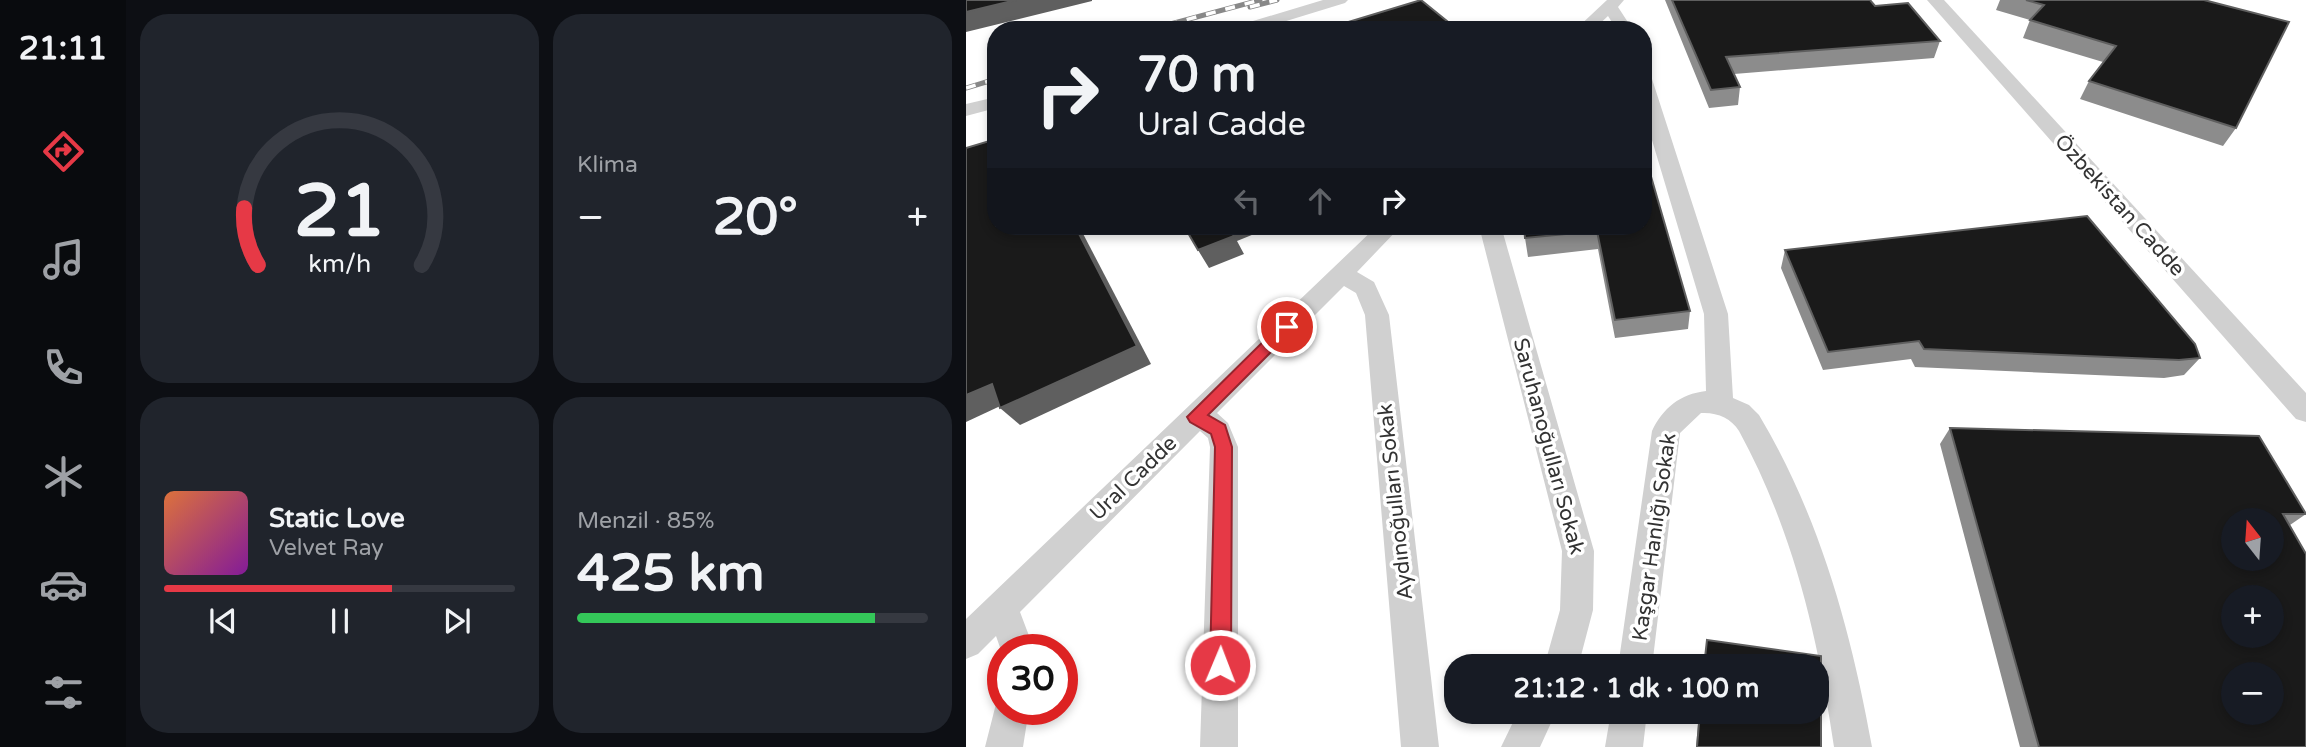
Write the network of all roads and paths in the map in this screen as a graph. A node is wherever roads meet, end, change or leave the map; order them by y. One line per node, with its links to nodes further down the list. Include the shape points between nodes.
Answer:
1 (1340, 0): 4 (street)
2 (1935, 0): 14 (street, Özbekistan Cadde)
3 (1612, 3): 5 (street); 6 (street)
4 (1269, 21)
5 (1593, 21)
6 (1621, 21)
7 (987, 104): 9 (street)
8 (1652, 108): 13 (street, via 1716,314)
9 (966, 110)
10 (1381, 235): 12 (street, Ural Cadde)
11 (1492, 235): 19 (street, Saruhanoğulları Sokak, via 1578,551 1578,602)
12 (1342, 274): 15 (street, Ural Cadde); 26 (street, Aydınoğulları Sokak, via 1366,288 1377,315)
13 (1720, 404): 20 (street, Kaşgar Hanlığı Sokak, via 1706,401 1693,405 1672,420 1666,431); 29 (street, via 1746,418 1790,501 1830,625)
14 (2306, 411)
15 (1196, 417): 16 (street, Ural Cadde); 25 (street, via 1219,430 1224,447)
16 (998, 610): 17 (street); 18 (street, Ural Cadde)
17 (1012, 634)
18 (966, 642)
19 (1565, 654)
20 (1637, 654)
21 (1532, 724): 27 (street)
22 (1627, 724): 28 (street)
23 (1008, 725): 24 (street)
24 (1004, 747)
25 (1219, 747)
26 (1420, 747)
27 (1520, 747)
28 (1624, 747)
29 (1853, 747)

